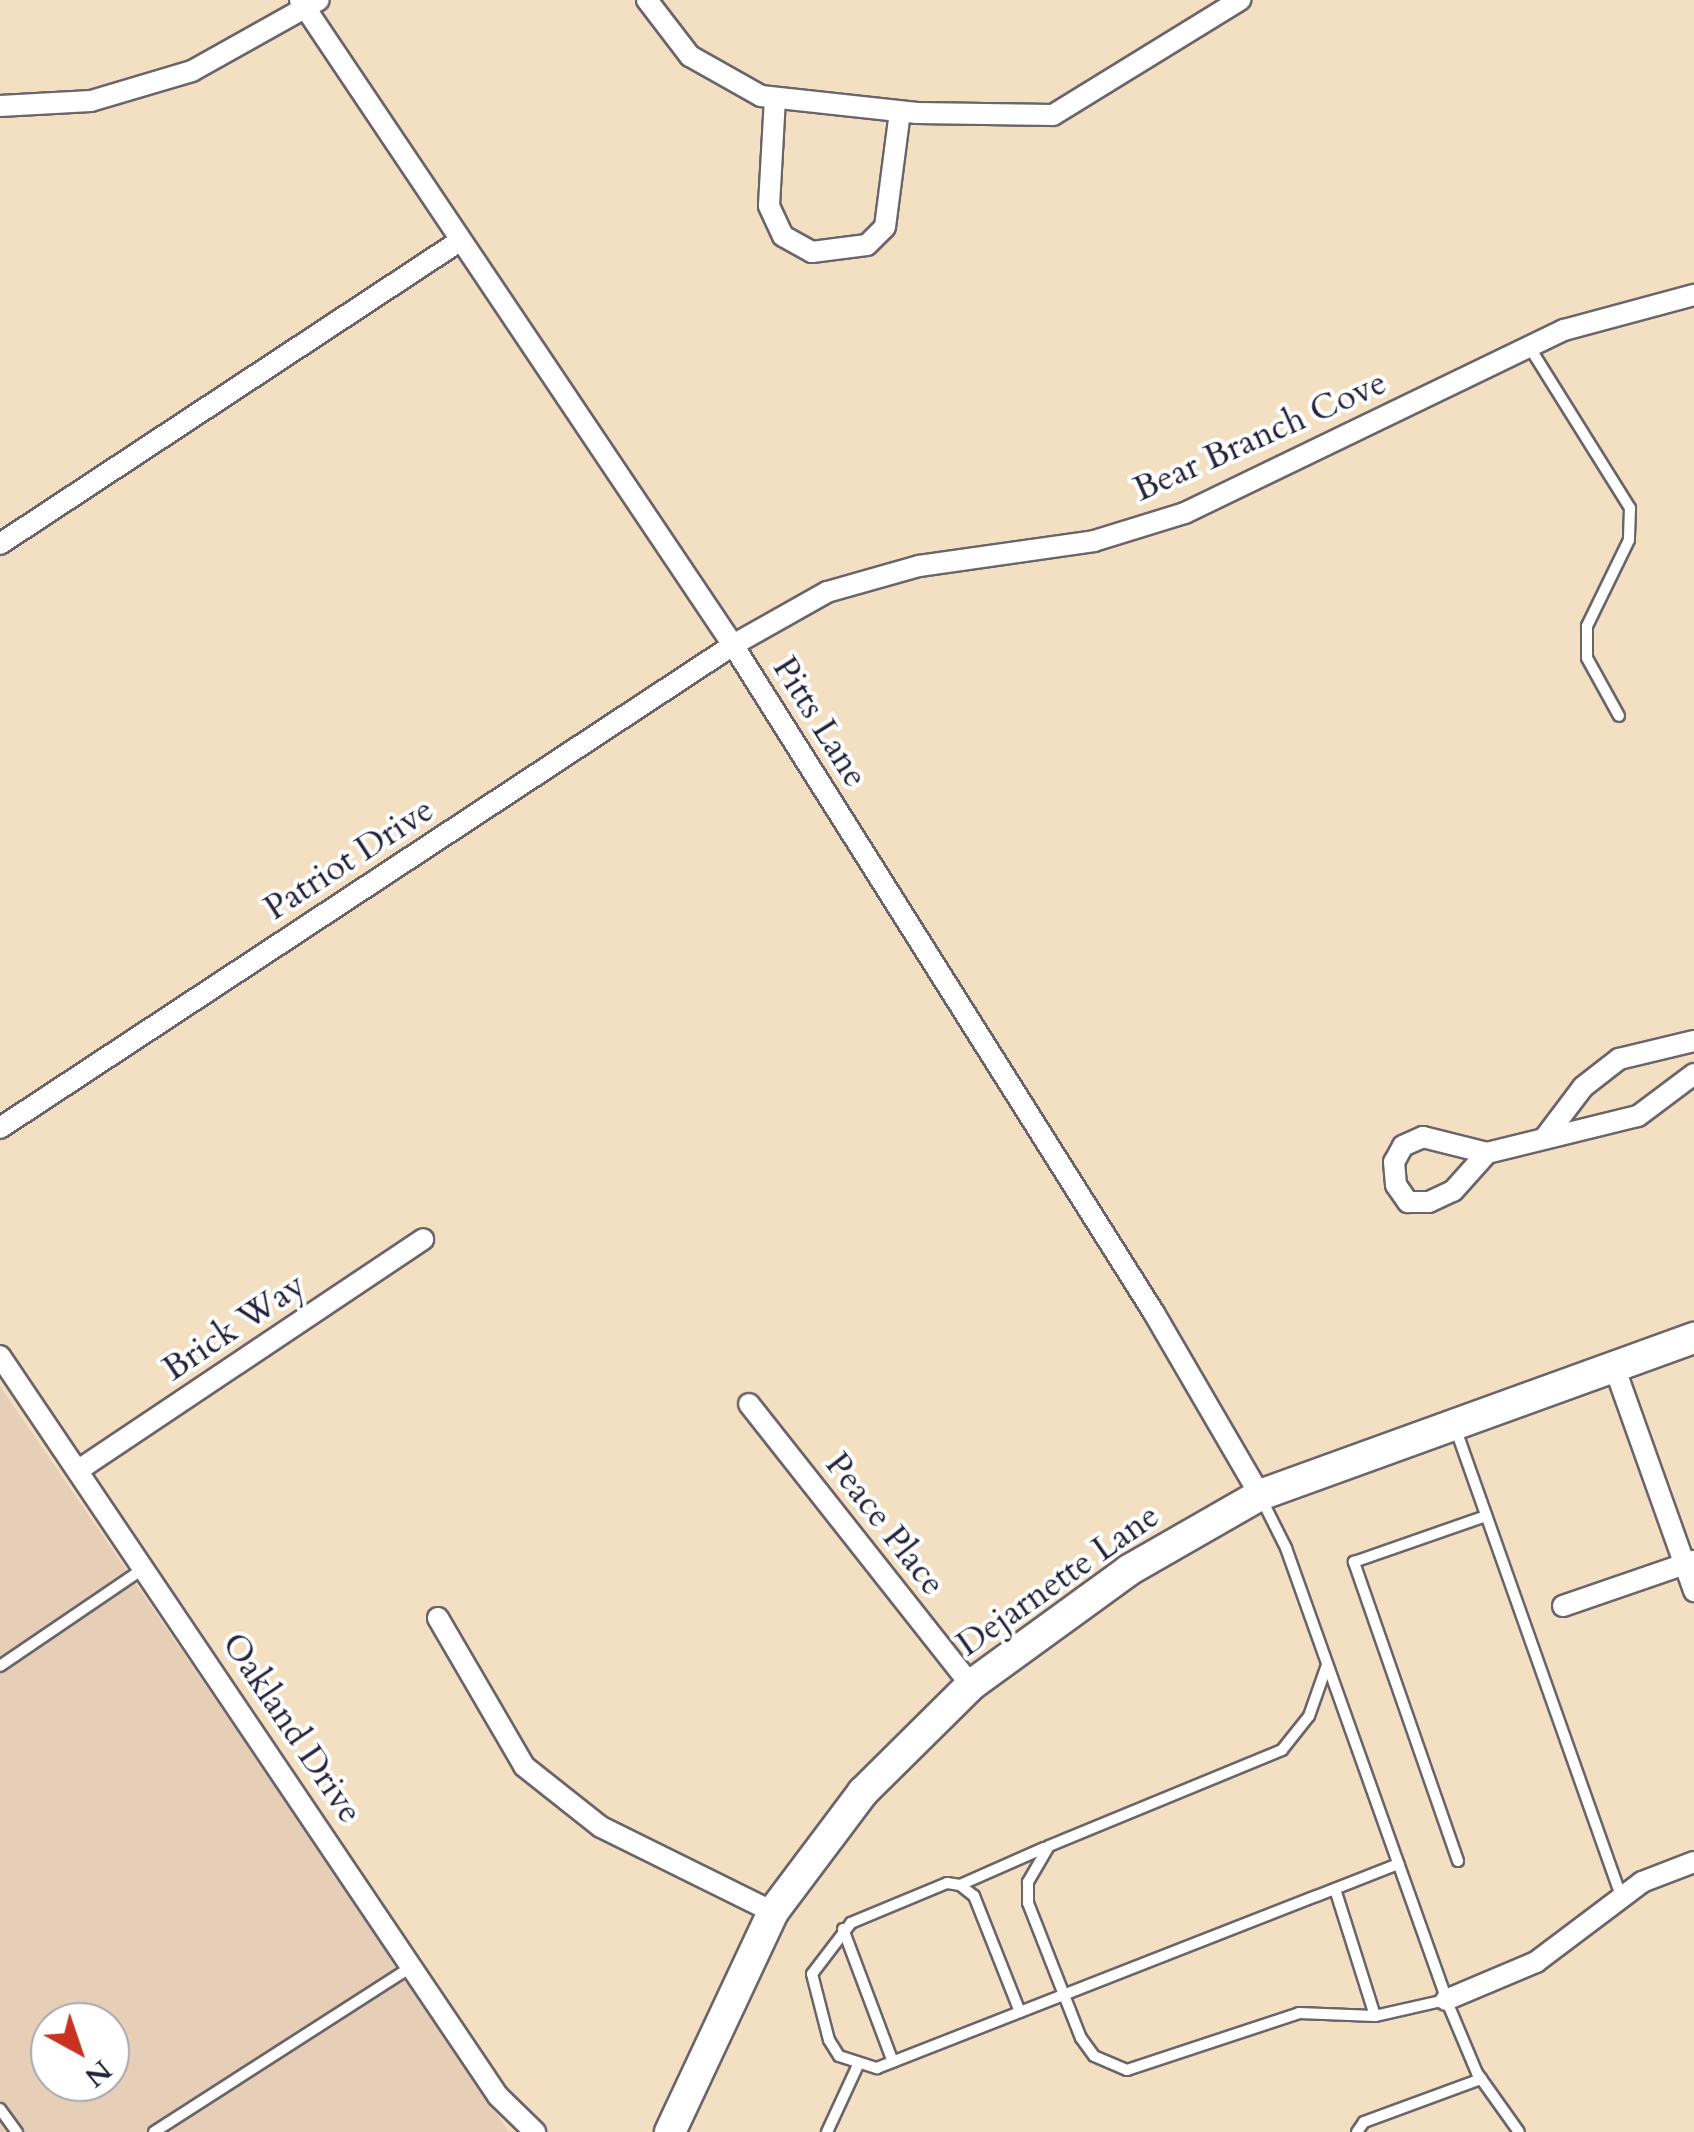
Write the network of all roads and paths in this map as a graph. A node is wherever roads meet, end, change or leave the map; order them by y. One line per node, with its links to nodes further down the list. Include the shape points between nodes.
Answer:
1 (647, 0): 4 (street, via 690,56)
2 (1240, 0): 6 (street, via 1053,116)
3 (308, 3): 5 (street, via 192,72 91,100); 7 (street, Pitts Lane)
4 (774, 98): 6 (street); 6 (street, via 769,206 784,236 812,252 867,245 885,227)
5 (0, 106)
6 (900, 112)
7 (461, 240): 10 (street); 11 (street, Pitts Lane)
8 (1694, 295): 9 (street, Bear Branch Cove, via 1564,330)
9 (1529, 347): 11 (street, Bear Branch Cove, via 1185,513 1094,541 919,566 827,592); 12 (lane, via 1630,508 1628,540 1587,626 1586,658)
10 (0, 544)
11 (734, 645): 15 (street, Patriot Drive); 25 (street, Pitts Lane, via 1154,1313)
12 (1619, 716)
13 (1694, 1041): 16 (street, via 1619,1059 1583,1087)
14 (1694, 1074): 16 (street, via 1638,1116)
15 (0, 1128)
16 (1546, 1136): 17 (street)
17 (1487, 1153)
18 (423, 1239): 24 (street, Brick Way)
19 (1694, 1338): 21 (main road, Dejarnette Lane)
20 (0, 1356): 24 (street, Oakland Drive)
21 (1614, 1366): 23 (main road, Dejarnette Lane); 27 (street)
22 (749, 1404): 34 (street, Peace Place)
23 (1454, 1424): 25 (main road, Dejarnette Lane); 26 (lane)
24 (80, 1469): 28 (street, Oakland Drive)
25 (1260, 1495): 32 (lane); 34 (main road, Dejarnette Lane, via 1128,1570)
26 (1486, 1516): 36 (lane, via 1354,1562); 41 (lane)
27 (1689, 1562): 29 (street); 30 (street)
28 (146, 1567): 33 (lane); 44 (street, Oakland Drive)
29 (1694, 1591)
30 (1562, 1606)
31 (438, 1618): 42 (street, via 524,1766 601,1826)
32 (1327, 1665): 35 (lane, via 1309,1716 1282,1750); 38 (lane)
33 (0, 1666)
34 (971, 1685): 42 (main road, Dejarnette Lane, via 862,1792)
35 (1049, 1846): 39 (lane); 45 (lane, via 1028,1882 1028,1903)
36 (1458, 1861)
37 (1694, 1862): 41 (street)
38 (1398, 1864): 40 (lane); 46 (lane)
39 (960, 1885): 43 (lane, via 947,1883); 47 (lane, via 974,1896)
40 (1334, 1889): 45 (lane); 48 (lane)
41 (1621, 1896): 46 (street, via 1536,1962)
42 (773, 1912): 56 (main road, Dejarnette Lane)
43 (843, 1929): 49 (lane); 50 (lane, via 812,1974 829,2040)
44 (412, 1967): 54 (lane); 55 (street, Oakland Drive, via 498,2096)
45 (1064, 1994): 47 (lane); 48 (lane, via 1094,2056 1127,2070 1299,2012)
46 (1446, 2000): 48 (lane); 51 (lane)
47 (1020, 2012): 49 (lane)
48 (1376, 2016)
49 (894, 2062): 50 (lane)
50 (857, 2066): 57 (lane)
51 (1481, 2079): 58 (lane, via 1364,2122); 59 (lane)
52 (0, 2108): 53 (lane)
53 (17, 2132)
54 (154, 2132)
55 (535, 2132)
56 (670, 2132)
57 (826, 2132)
58 (1357, 2132)
59 (1519, 2132)

